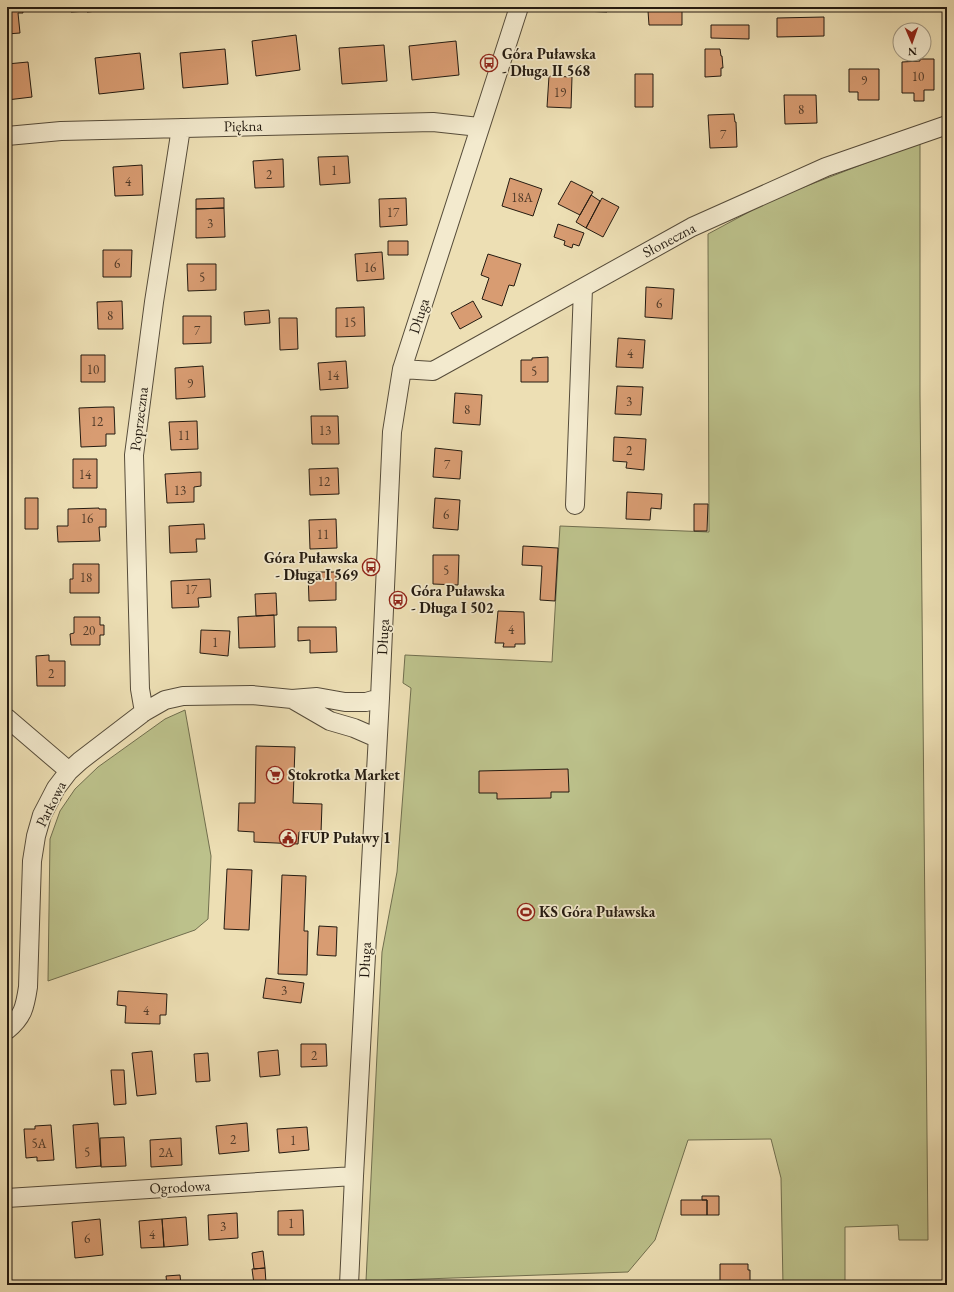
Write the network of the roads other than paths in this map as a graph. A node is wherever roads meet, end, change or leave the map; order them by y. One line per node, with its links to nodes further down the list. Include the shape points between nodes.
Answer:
1 (519, 7): 3 (street, Długa)
2 (947, 125): 6 (street, Słoneczna, via 826,168 692,227)
3 (479, 127): 4 (street, Piękna, via 433,122); 7 (street, Długa)
4 (181, 128): 5 (street, Piękna, via 61,131); 11 (street, Poprzeczna, via 134,455 140,689)
5 (7, 136)
6 (583, 288): 7 (street, Słoneczna, via 433,371); 8 (street)
7 (402, 369): 9 (street, Długa, via 392,432)
8 (575, 505)
9 (380, 698): 10 (street, Parkowa, via 366,702); 13 (street, Długa)
10 (292, 699): 11 (street, Parkowa, via 252,695 182,696 165,700); 13 (street, Parkowa, via 330,721)
11 (144, 712): 14 (street, Parkowa)
12 (7, 718): 14 (street)
13 (377, 738): 16 (street, Długa)
14 (69, 771): 15 (street, Parkowa, via 56,788 36,836 32,862 26,1004 19,1018)
15 (7, 1030)
16 (354, 1176): 17 (street, Ogrodowa); 18 (street, Długa)
17 (7, 1198)
18 (349, 1285)

